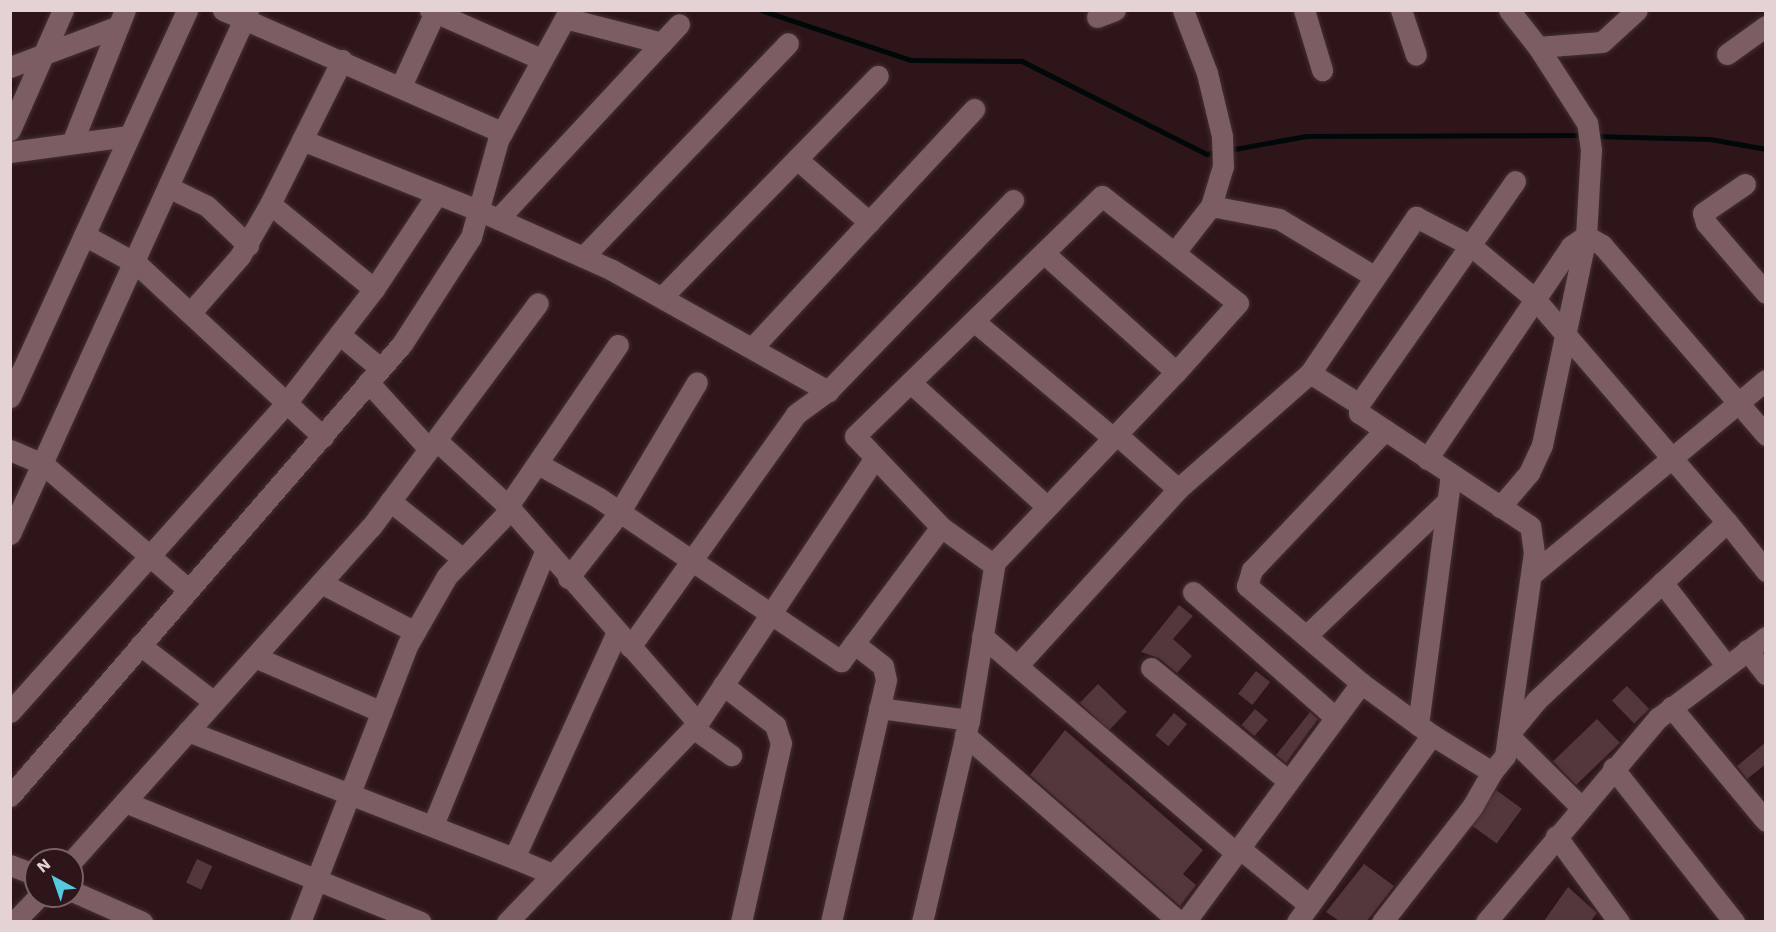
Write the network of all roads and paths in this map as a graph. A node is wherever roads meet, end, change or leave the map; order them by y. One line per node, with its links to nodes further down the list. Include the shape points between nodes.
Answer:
1 (63, 10): 17 (street)
2 (187, 10): 29 (street)
3 (223, 10): 10 (street)
4 (1183, 10): 40 (street, via 1207,73 1222,136 1223,166)
5 (1304, 10): 23 (street)
6 (1401, 10): 19 (street)
7 (1509, 10): 16 (street)
8 (1637, 10): 16 (street, via 1602,42)
9 (433, 11): 20 (street); 25 (street)
10 (246, 15): 21 (street); 36 (street)
11 (122, 18): 17 (street); 31 (street)
12 (679, 24): 14 (street)
13 (1766, 26): 18 (street)
14 (662, 43): 20 (street, via 565,18); 42 (street)
15 (788, 43): 50 (street)
16 (1538, 47): 45 (street, via 1587,123 1591,150)
17 (44, 53): 22 (street); 27 (street)
18 (1727, 54)
19 (1416, 55)
20 (541, 59): 28 (street)
21 (342, 60): 25 (street); 30 (street)
22 (10, 67)
23 (1322, 70)
24 (878, 76): 33 (street)
25 (401, 86): 28 (street)
26 (974, 109): 43 (street)
27 (10, 130)
28 (502, 132): 41 (street)
29 (129, 136): 31 (street); 44 (street)
30 (302, 140): 37 (street); 39 (street)
31 (72, 143): 32 (street)
32 (10, 152)
33 (797, 159): 43 (street); 55 (street)
34 (1515, 181): 47 (street)
35 (1745, 184): 54 (street, via 1703,213 1706,223)
36 (170, 189): 46 (street, via 207,206); 51 (street)
37 (437, 194): 41 (street); 53 (street)
38 (1013, 200): 70 (street)
39 (270, 204): 46 (street); 53 (street)
40 (1211, 206): 48 (street); 52 (street, via 1279,219)
41 (478, 210): 42 (street); 66 (street, via 471,237 402,344)
42 (498, 219): 50 (street)
43 (868, 222): 63 (street)
44 (84, 235): 51 (street); 71 (street)
45 (1586, 236): 56 (street, via 1571,246); 60 (street); 74 (street, via 1602,245)
46 (248, 244): 58 (street)
47 (1470, 244): 52 (street, via 1416,217); 56 (street); 73 (street)
48 (1175, 252): 49 (street, via 1102,196); 64 (street, via 1238,303)
49 (1046, 255): 59 (street); 64 (street)
50 (583, 257): 55 (street)
51 (136, 264): 58 (street); 84 (street)
52 (1374, 276): 65 (street)
53 (374, 290): 61 (street)
54 (1766, 293)
55 (662, 297): 63 (street)
56 (1535, 299): 60 (street); 83 (street)
57 (538, 303): 79 (street)
58 (191, 312): 72 (street)
59 (975, 322): 69 (street); 77 (street)
60 (1565, 333): 81 (street); 91 (street, via 1542,445 1529,473)
61 (339, 334): 66 (street); 72 (street)
62 (618, 345): 85 (street)
63 (753, 347): 70 (street)
64 (1176, 372): 77 (street)
65 (1310, 373): 73 (street); 87 (street)
66 (374, 375): 78 (street); 79 (street)
67 (1766, 380): 74 (street)
68 (697, 382): 93 (street)
69 (911, 383): 82 (street, via 855,436); 90 (street)
70 (828, 391): 100 (street, via 796,414)
71 (10, 397)
72 (287, 402): 78 (street); 98 (street)
73 (1359, 404): 75 (street, via 1359,413)
74 (1738, 404): 76 (street); 81 (street)
75 (1385, 430): 83 (street); 112 (street, via 1252,570 1247,586)
76 (1766, 435)
77 (1114, 436): 87 (street); 90 (street)
78 (323, 437): 107 (street)
79 (432, 445): 88 (street); 92 (street)
80 (10, 450): 84 (street)
81 (1672, 456): 94 (street); 103 (street)
82 (874, 459): 95 (street); 109 (street)
83 (1428, 459): 86 (street)
84 (43, 464): 96 (street); 98 (street)
85 (540, 465): 92 (street); 93 (street)
86 (1451, 474): 89 (street); 91 (street)
87 (1178, 489): 119 (street)
88 (390, 501): 99 (street); 106 (street)
89 (1446, 502): 112 (street); 133 (street)
90 (1046, 505): 101 (street)
91 (1500, 507): 103 (street, via 1530,526 1534,553)
92 (509, 508): 97 (street); 99 (street)
93 (619, 513): 100 (street); 104 (street)
94 (1727, 522): 102 (street); 105 (street)
95 (941, 527): 101 (street); 115 (street)
96 (10, 534)
97 (545, 552): 104 (street); 145 (street)
98 (149, 556): 107 (street); 128 (street)
99 (463, 559): 110 (street, via 447,576)
100 (693, 564): 109 (street); 114 (street)
101 (994, 565): 111 (street)
102 (1766, 571)
103 (1531, 576): 135 (street)
104 (568, 578): 114 (street)
105 (1662, 582): 120 (street); 135 (street, via 1536,701)
106 (321, 583): 110 (street); 118 (street)
107 (188, 589): 116 (street)
108 (1193, 592): 130 (street)
109 (770, 615): 115 (street, via 841,661); 124 (street)
110 (415, 632): 129 (street)
111 (982, 636): 119 (street); 132 (street)
112 (1306, 636): 123 (street)
113 (1766, 637): 117 (street)
114 (624, 640): 131 (street); 149 (street)
115 (854, 643): 127 (street, via 886,670)
116 (140, 645): 125 (street); 141 (street)
117 (1747, 650): 120 (street); 122 (street)
118 (255, 657): 125 (street); 129 (street)
119 (1018, 665): 148 (street)
120 (1726, 665): 126 (street)
121 (1151, 668): 139 (street)
122 (1766, 674)
123 (1361, 683): 130 (street); 133 (street)
124 (723, 685): 131 (street); 161 (street, via 775,725 781,742)
125 (214, 702): 134 (street)
126 (1671, 707): 137 (street); 144 (street)
127 (879, 708): 132 (street); 162 (street)
128 (10, 712)
129 (382, 712): 140 (street)
130 (1335, 717): 139 (street)
131 (695, 726): 136 (street); 150 (street)
132 (967, 728): 163 (street); 164 (street)
133 (1425, 730): 138 (street); 154 (street)
134 (188, 731): 140 (street); 142 (street)
135 (1508, 735): 138 (street, via 1505,756); 143 (street)
136 (730, 755)
137 (1613, 768): 143 (street); 168 (street)
138 (1492, 772): 166 (street, via 1472,807)
139 (1287, 780): 148 (street)
140 (352, 792): 145 (street); 151 (street)
141 (10, 796)
142 (124, 802): 147 (street); 151 (street)
143 (1580, 806): 146 (street)
144 (1766, 821)
145 (433, 825): 149 (street)
146 (1556, 836): 155 (street); 167 (street)
147 (83, 848)
148 (1237, 850): 154 (street); 165 (street)
149 (514, 858): 150 (street)
150 (552, 874): 160 (street)
151 (320, 877): 158 (street); 159 (street)
152 (84, 896): 157 (street)
153 (27, 908): 156 (street)
154 (1303, 913)
155 (1609, 917)
156 (14, 921)
157 (141, 921)
158 (300, 921)
159 (421, 921)
160 (507, 921)
161 (741, 921)
162 (831, 921)
163 (922, 921)
164 (1179, 921)
165 (1185, 921)
166 (1382, 921)
167 (1486, 921)
168 (1734, 921)

